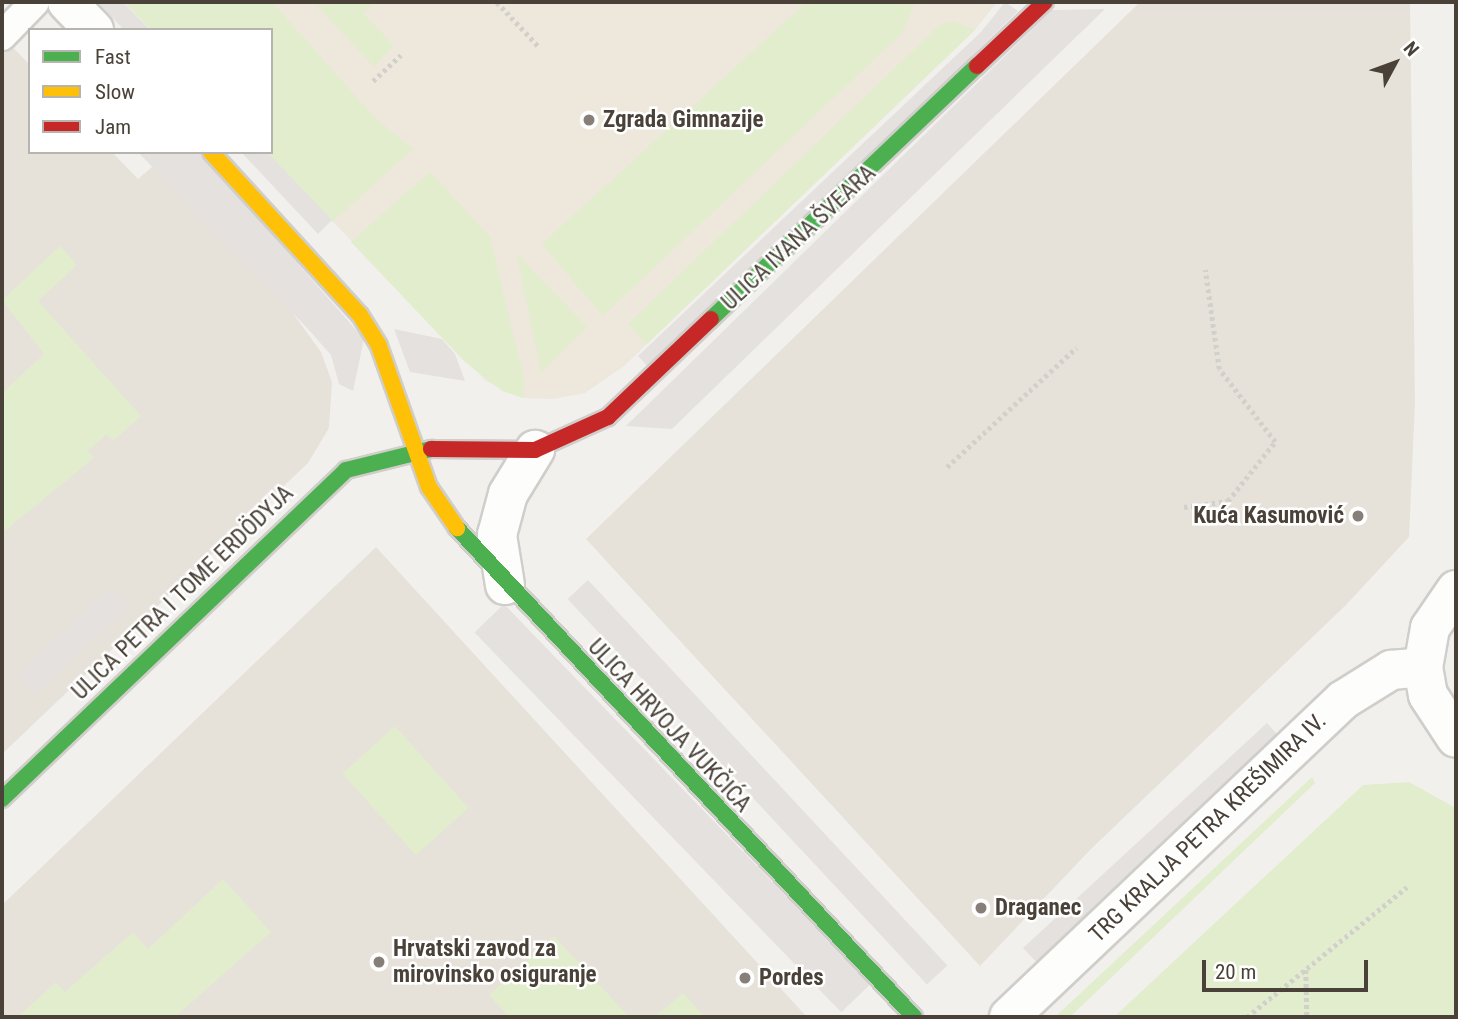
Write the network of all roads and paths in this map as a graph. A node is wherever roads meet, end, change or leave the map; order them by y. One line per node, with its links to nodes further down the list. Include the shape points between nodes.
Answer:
1 (35, 2): 6 (lane)
2 (67, 2): 5 (street)
3 (498, 2): 7 (path)
4 (1045, 2): 14 (street, ULICA IVANA ŠVEARA, via 608,417)
5 (92, 28)
6 (2, 36)
7 (538, 47)
8 (401, 54): 9 (path)
9 (373, 82)
10 (213, 154): 13 (street, ULICA HRVOJA VUKČIĆA, via 360,315 379,346)
11 (1205, 270): 16 (path, via 1219,369 1275,442 1228,501)
12 (1076, 348): 15 (path)
13 (414, 449): 14 (street, ULICA IVANA ŠVEARA); 17 (street, ULICA HRVOJA VUKČIĆA, via 438,503); 21 (street, ULICA PETRA I TOME ERDÖDYJA, via 363,462 316,496)
14 (535, 450): 17 (street, via 508,494 497,535)
15 (947, 467)
16 (1184, 507)
17 (505, 585): 24 (street, ULICA HRVOJA VUKČIĆA)
18 (1456, 590): 19 (street, via 1430,628)
19 (1423, 667): 20 (street, via 1428,695); 25 (street, TRG KRALJA PETRA KREŠIMIRA IV., via 1391,670 1343,700)
20 (1456, 738)
21 (2, 799)
22 (1407, 887): 23 (path)
23 (1306, 969): 26 (path); 27 (path)
24 (914, 1017)
25 (1009, 1017)
26 (1247, 1017)
27 (1307, 1017)

